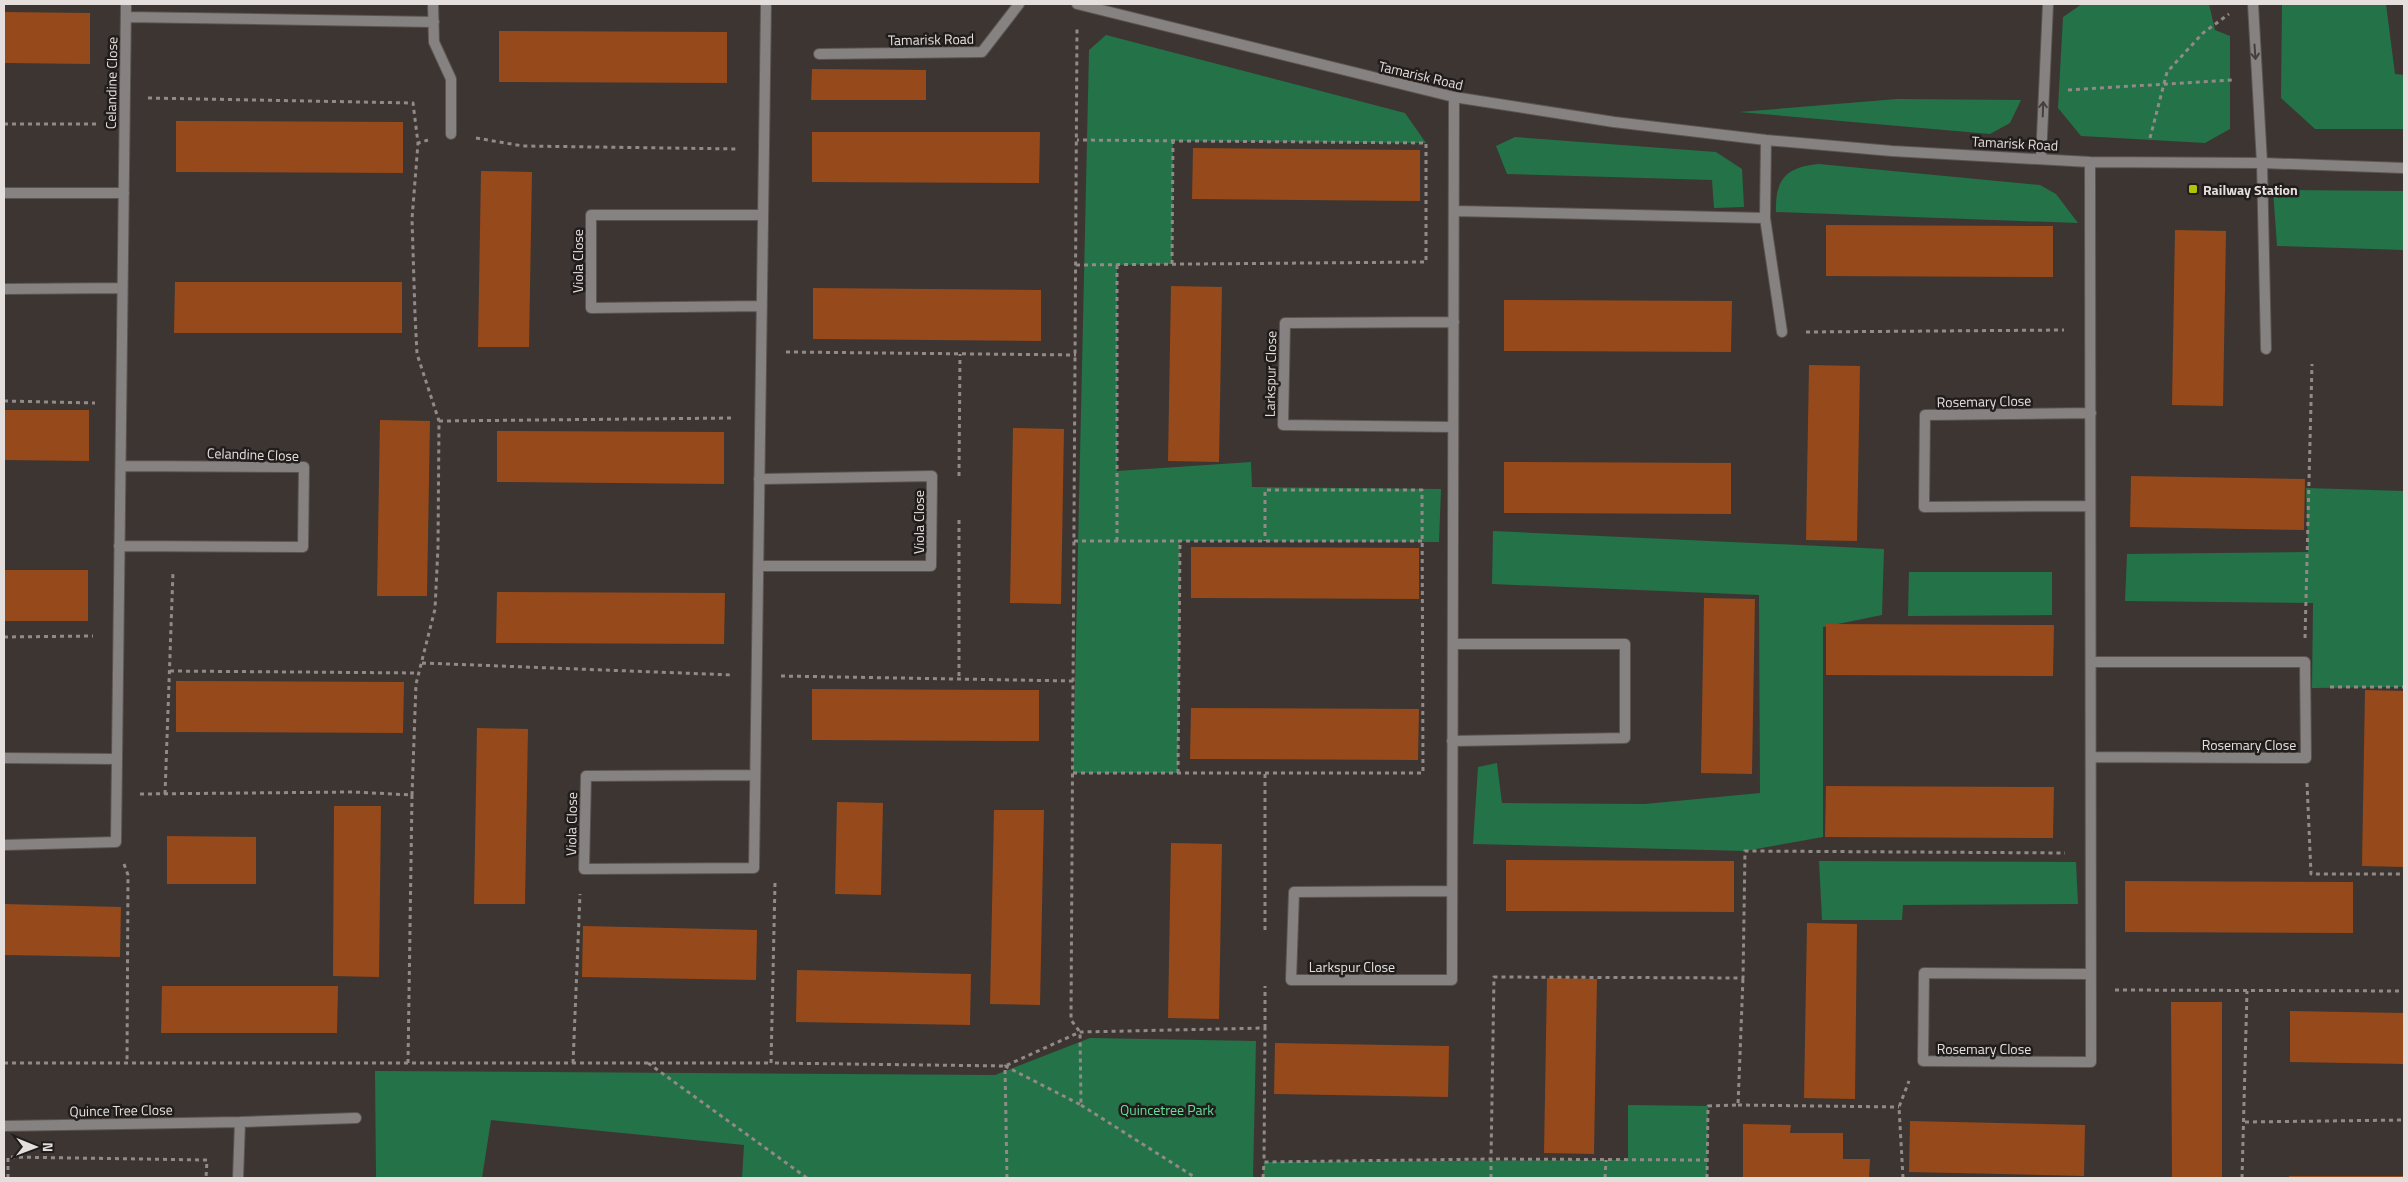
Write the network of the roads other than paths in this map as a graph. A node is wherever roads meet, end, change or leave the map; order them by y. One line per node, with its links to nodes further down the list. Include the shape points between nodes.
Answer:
1 (126, 4): 8 (street, Celandine Close)
2 (433, 4): 9 (street)
3 (766, 4): 21 (street, Viola Close)
4 (1019, 4): 10 (street, Tamarisk Road, via 982,52)
5 (1077, 4): 11 (street, Tamarisk Road)
6 (2048, 4): 14 (street, one-way to 6)
7 (2253, 4): 16 (street, one-way to 16)
8 (126, 17): 9 (street); 18 (street, Celandine Close)
9 (434, 22): 12 (street, via 434,42 451,79)
10 (819, 54)
11 (1454, 97): 13 (street, Tamarisk Road, via 1614,122); 20 (street, Larkspur Close)
12 (451, 134)
13 (1766, 140): 14 (street, Tamarisk Road, via 1892,151); 22 (street)
14 (2041, 158): 15 (street, Tamarisk Road)
15 (2090, 162): 16 (street, Tamarisk Road); 29 (street, Rosemary Close)
16 (2262, 163): 17 (street, Tamarisk Road); 28 (street)
17 (2404, 168)
18 (124, 193): 19 (street); 23 (street, Celandine Close)
19 (4, 194)
20 (1454, 211): 22 (street); 26 (street, Larkspur Close)
21 (763, 215): 25 (street, Viola Close); 25 (street, Viola Close, via 591,215 591,308)
22 (1765, 218): 27 (street)
23 (122, 288): 24 (street); 31 (street, Celandine Close)
24 (4, 289)
25 (762, 306): 32 (street, Viola Close)
26 (1454, 322): 30 (street, Larkspur Close); 30 (street, Larkspur Close, via 1285,323 1283,425)
27 (1782, 332)
28 (2266, 349)
29 (2091, 413): 33 (street, Rosemary Close); 33 (street, Rosemary Close, via 1925,415 1924,506)
30 (1453, 427): 36 (street, Larkspur Close)
31 (121, 466): 34 (street, Celandine Close); 34 (street, Celandine Close, via 304,467 303,547)
32 (759, 479): 35 (street, Viola Close); 35 (street, Viola Close, via 932,476 932,566)
33 (2090, 506): 37 (street, Rosemary Close)
34 (119, 546): 41 (street, Celandine Close)
35 (758, 566): 42 (street, Viola Close)
36 (1453, 644): 38 (street, Larkspur Close); 38 (street, via 1625,644 1625,738)
37 (2091, 662): 39 (street, Rosemary Close); 39 (street, Rosemary Close, via 2305,662 2306,758)
38 (1452, 741): 44 (street, Larkspur Close)
39 (2091, 757): 45 (street, Rosemary Close)
40 (4, 758): 41 (street)
41 (117, 759): 43 (street, Celandine Close, via 116,842)
42 (755, 775): 42 (street, Viola Close, via 754,868 584,869 586,776)
43 (4, 845)
44 (1452, 891): 44 (street, Larkspur Close, via 1452,980 1291,980 1294,892)
45 (2091, 974): 45 (street, Rosemary Close, via 1924,973 1924,1061 2091,1062)
46 (356, 1118): 47 (street, Quince Tree Close)
47 (240, 1122): 48 (street, Quince Tree Close); 49 (street)
48 (4, 1126)
49 (238, 1178)

